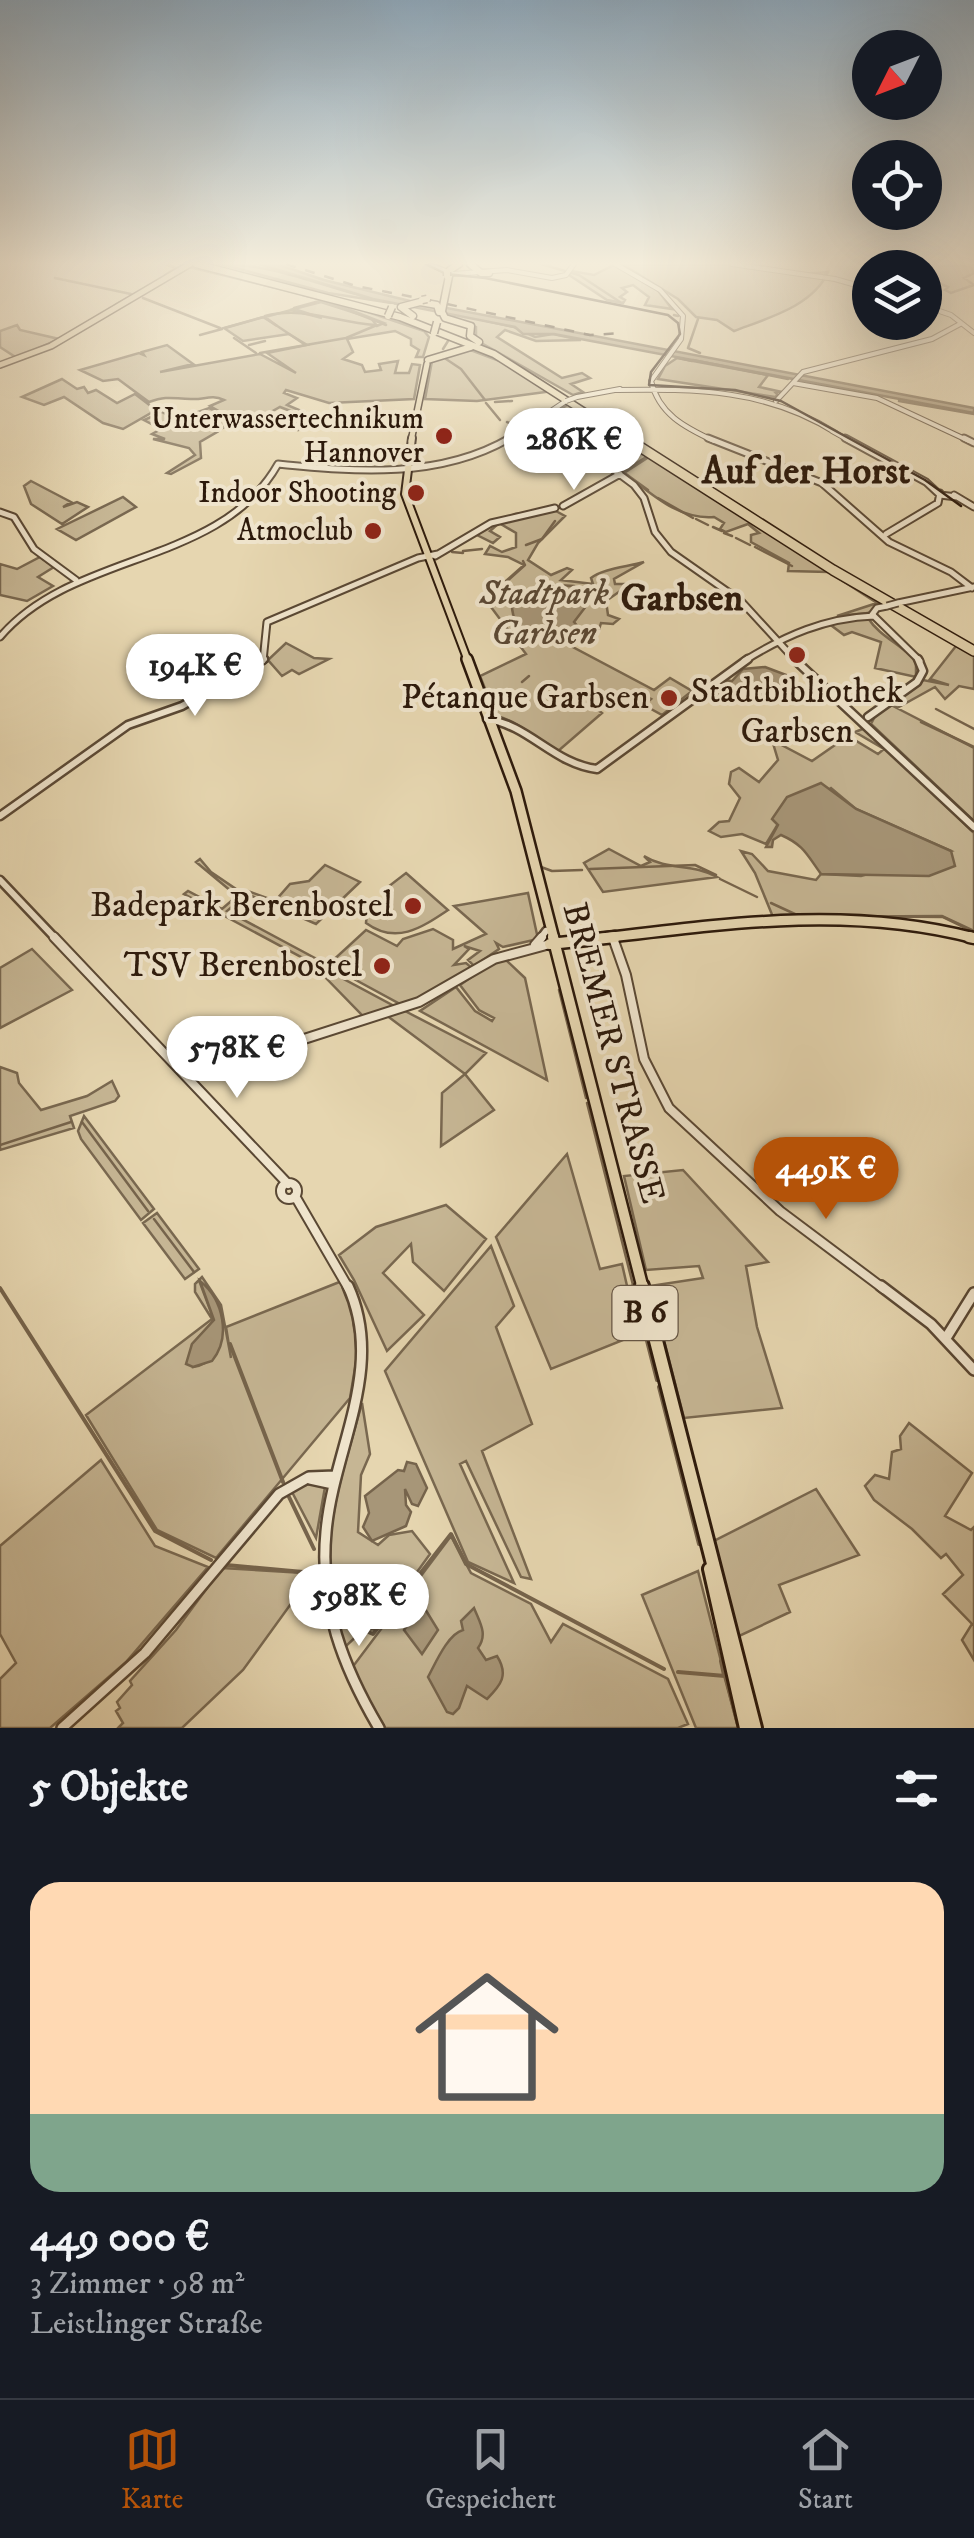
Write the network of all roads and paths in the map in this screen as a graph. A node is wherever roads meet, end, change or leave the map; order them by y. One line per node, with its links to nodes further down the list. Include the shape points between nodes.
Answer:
1 (53, 345): 14 (main road)
2 (432, 345): 13 (highway, B 6)
3 (435, 345): 4 (highway, via 440,350)
4 (460, 345)
5 (470, 345): 15 (highway)
6 (474, 345): 12 (highway)
7 (474, 345): 12 (highway)
8 (479, 345): 15 (highway)
9 (479, 345): 12 (highway)
10 (678, 345): 17 (street)
11 (911, 345): 16 (street)
12 (482, 347): 13 (highway, via 460,347); 15 (highway)
13 (426, 362): 18 (main road, B 6)
14 (0, 365)
15 (525, 370): 38 (highway)
16 (796, 379): 19 (street); 21 (street, via 877,398)
17 (652, 389): 19 (street, via 734,391); 20 (street, bridge, via 577,397); 28 (street, via 658,404 690,430 826,486)
18 (417, 401): 22 (main road, BREMER STRASSE / B 6)
19 (775, 401): 25 (street)
20 (524, 431): 22 (street, via 467,456); 24 (street, via 595,456)
21 (974, 443)
22 (404, 467): 23 (street); 23 (street); 29 (main road, BREMER STRASSE / B 6, via 405,505)
23 (390, 470): 30 (street, via 277,467 222,522)
24 (621, 476): 29 (street, via 563,506 508,515); 33 (street, via 644,498 655,532 670,551 742,600)
25 (941, 495): 26 (street); 28 (street)
26 (974, 507)
27 (0, 512): 30 (street, via 14,517 34,548)
28 (884, 533): 31 (street)
29 (432, 554): 41 (main road, BREMER STRASSE / B 6); 42 (street, via 265,624 264,661 182,706 128,725)
30 (76, 580): 34 (street)
31 (973, 588): 32 (street, bridge, via 898,603)
32 (872, 616): 35 (street, via 850,614); 40 (street, via 923,668 917,682)
33 (771, 636): 35 (street); 36 (street)
34 (0, 637)
35 (789, 637): 36 (street); 39 (street)
36 (778, 643): 37 (street); 39 (street)
37 (768, 649): 39 (street); 41 (street, via 693,694 597,769 534,742 516,726)
38 (974, 649)
39 (786, 651): 40 (street)
40 (865, 719): 43 (street)
41 (492, 722): 45 (main road, BREMER STRASSE / B 6)
42 (0, 816)
43 (974, 827)
44 (0, 880): 52 (street)
45 (550, 937): 48 (main road); 49 (main road, BREMER STRASSE / B 6); 50 (street, via 497,955 419,1002); 60 (main road, BREMER STRASSE / B 6)
46 (612, 938): 47 (main road, via 864,920); 48 (main road); 55 (street, via 644,1059 676,1115 788,1217)
47 (974, 938)
48 (572, 942): 49 (main road)
49 (558, 956): 61 (main road, BREMER STRASSE / B 6)
50 (228, 1062): 51 (street); 52 (street)
51 (207, 1071): 52 (street); 53 (street, via 201,1080)
52 (190, 1076): 53 (street)
53 (206, 1094): 57 (street, via 272,1168 285,1187 282,1196 293,1197 347,1283 362,1336 359,1390)
54 (974, 1293): 55 (street)
55 (946, 1338): 56 (street)
56 (974, 1370)
57 (334, 1480): 58 (street, via 304,1479 279,1494 145,1652); 59 (street, via 323,1549 330,1623 341,1659)
58 (62, 1728)
59 (379, 1728)
60 (746, 1728)
61 (756, 1728)

